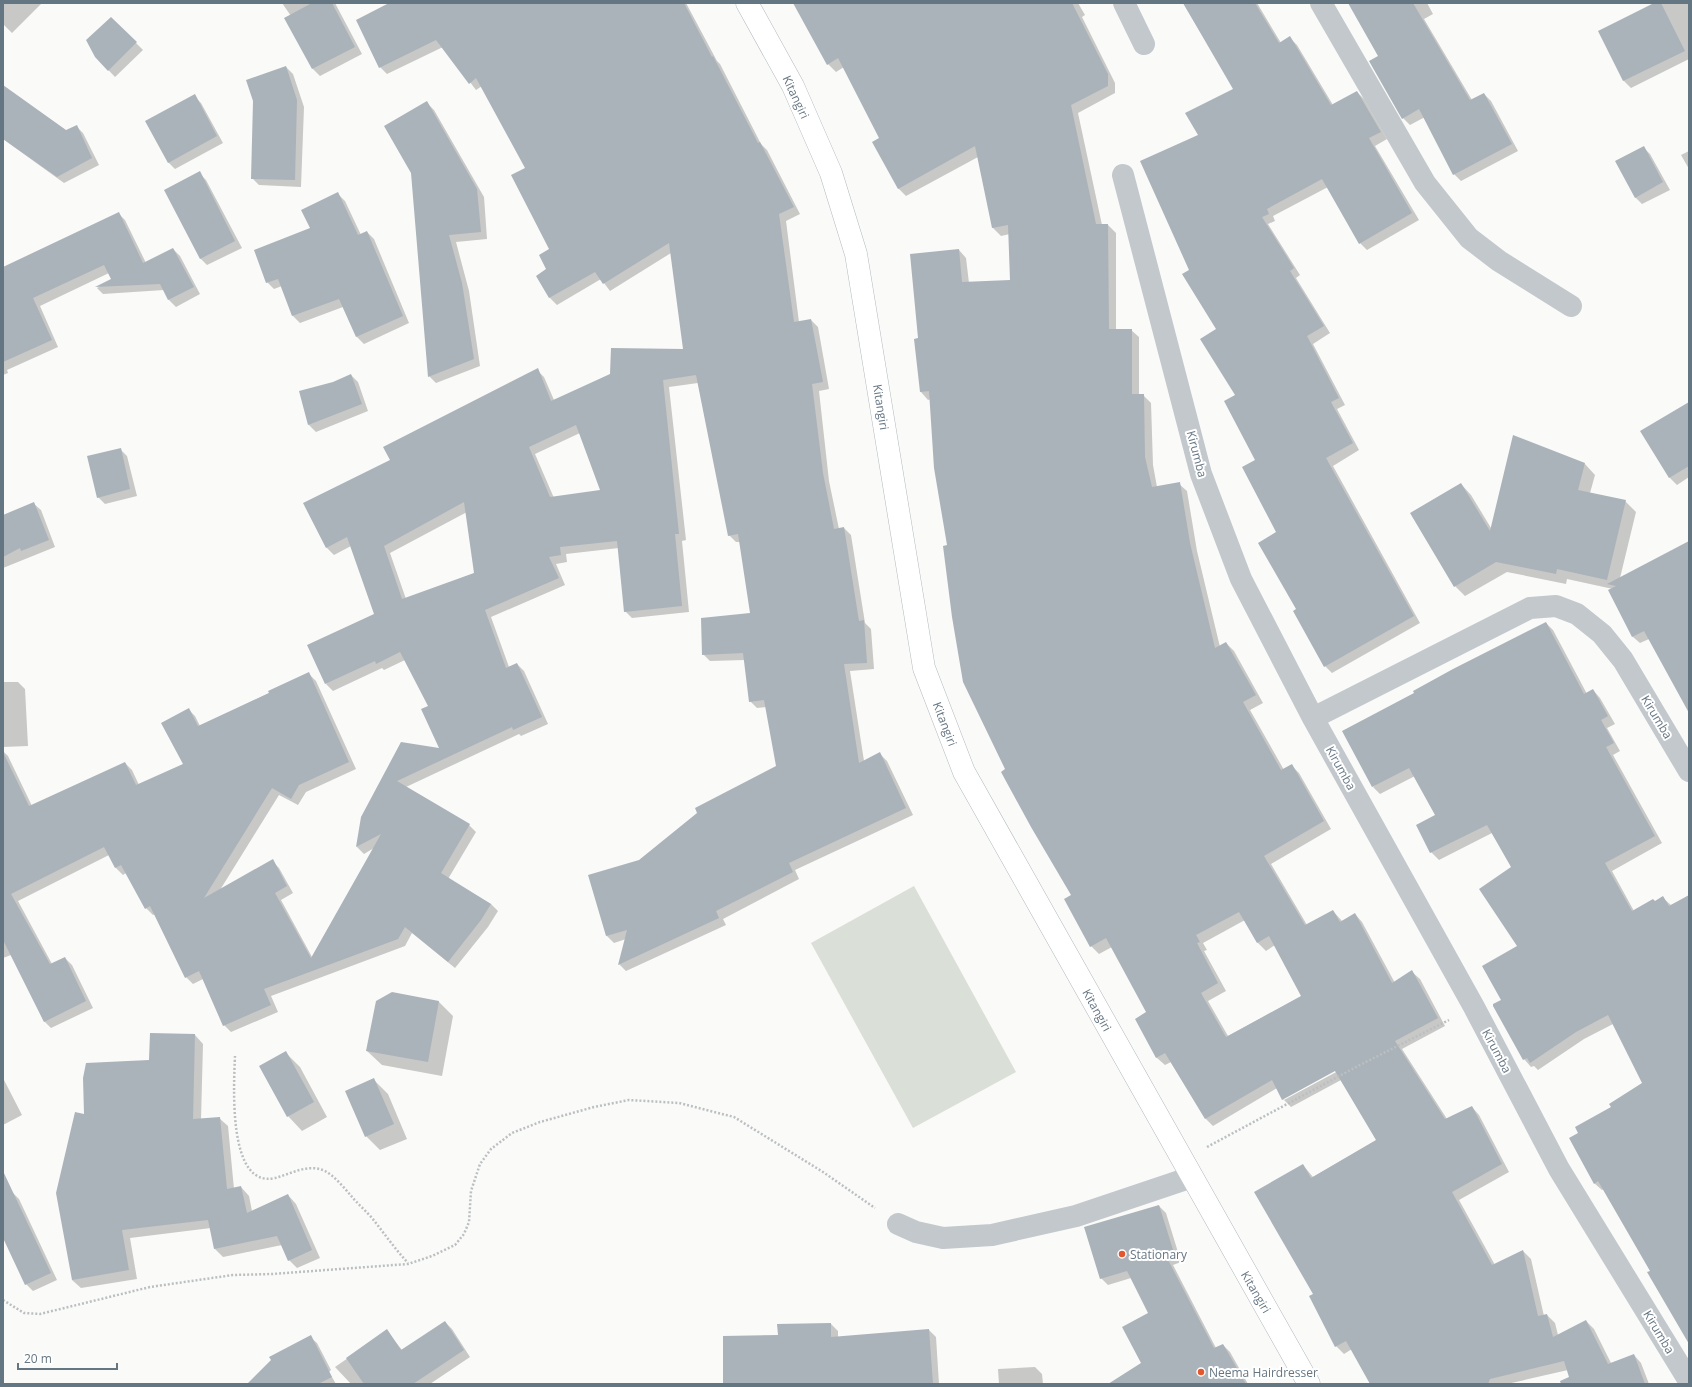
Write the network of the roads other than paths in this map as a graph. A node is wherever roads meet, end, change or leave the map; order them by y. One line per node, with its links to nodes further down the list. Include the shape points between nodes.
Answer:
1 (747, 3): 9 (main road, Kitangiri, via 793,86 831,172 856,254 924,668 964,772)
2 (1124, 3): 4 (street)
3 (1321, 3): 6 (street, via 1425,183 1469,238 1499,261)
4 (1144, 44)
5 (1123, 175): 7 (street, Kirumba, via 1201,474 1241,579)
6 (1571, 306)
7 (1313, 718): 8 (street, Kirumba, via 1530,608 1556,606 1577,614 1606,639 1623,660); 11 (street, Kirumba, via 1474,1007 1559,1169)
8 (1689, 772)
9 (1187, 1169): 10 (street, via 1076,1216 992,1236 942,1238 916,1232); 12 (main road, Kitangiri)
10 (898, 1224)
11 (1689, 1381)
12 (1309, 1384)

